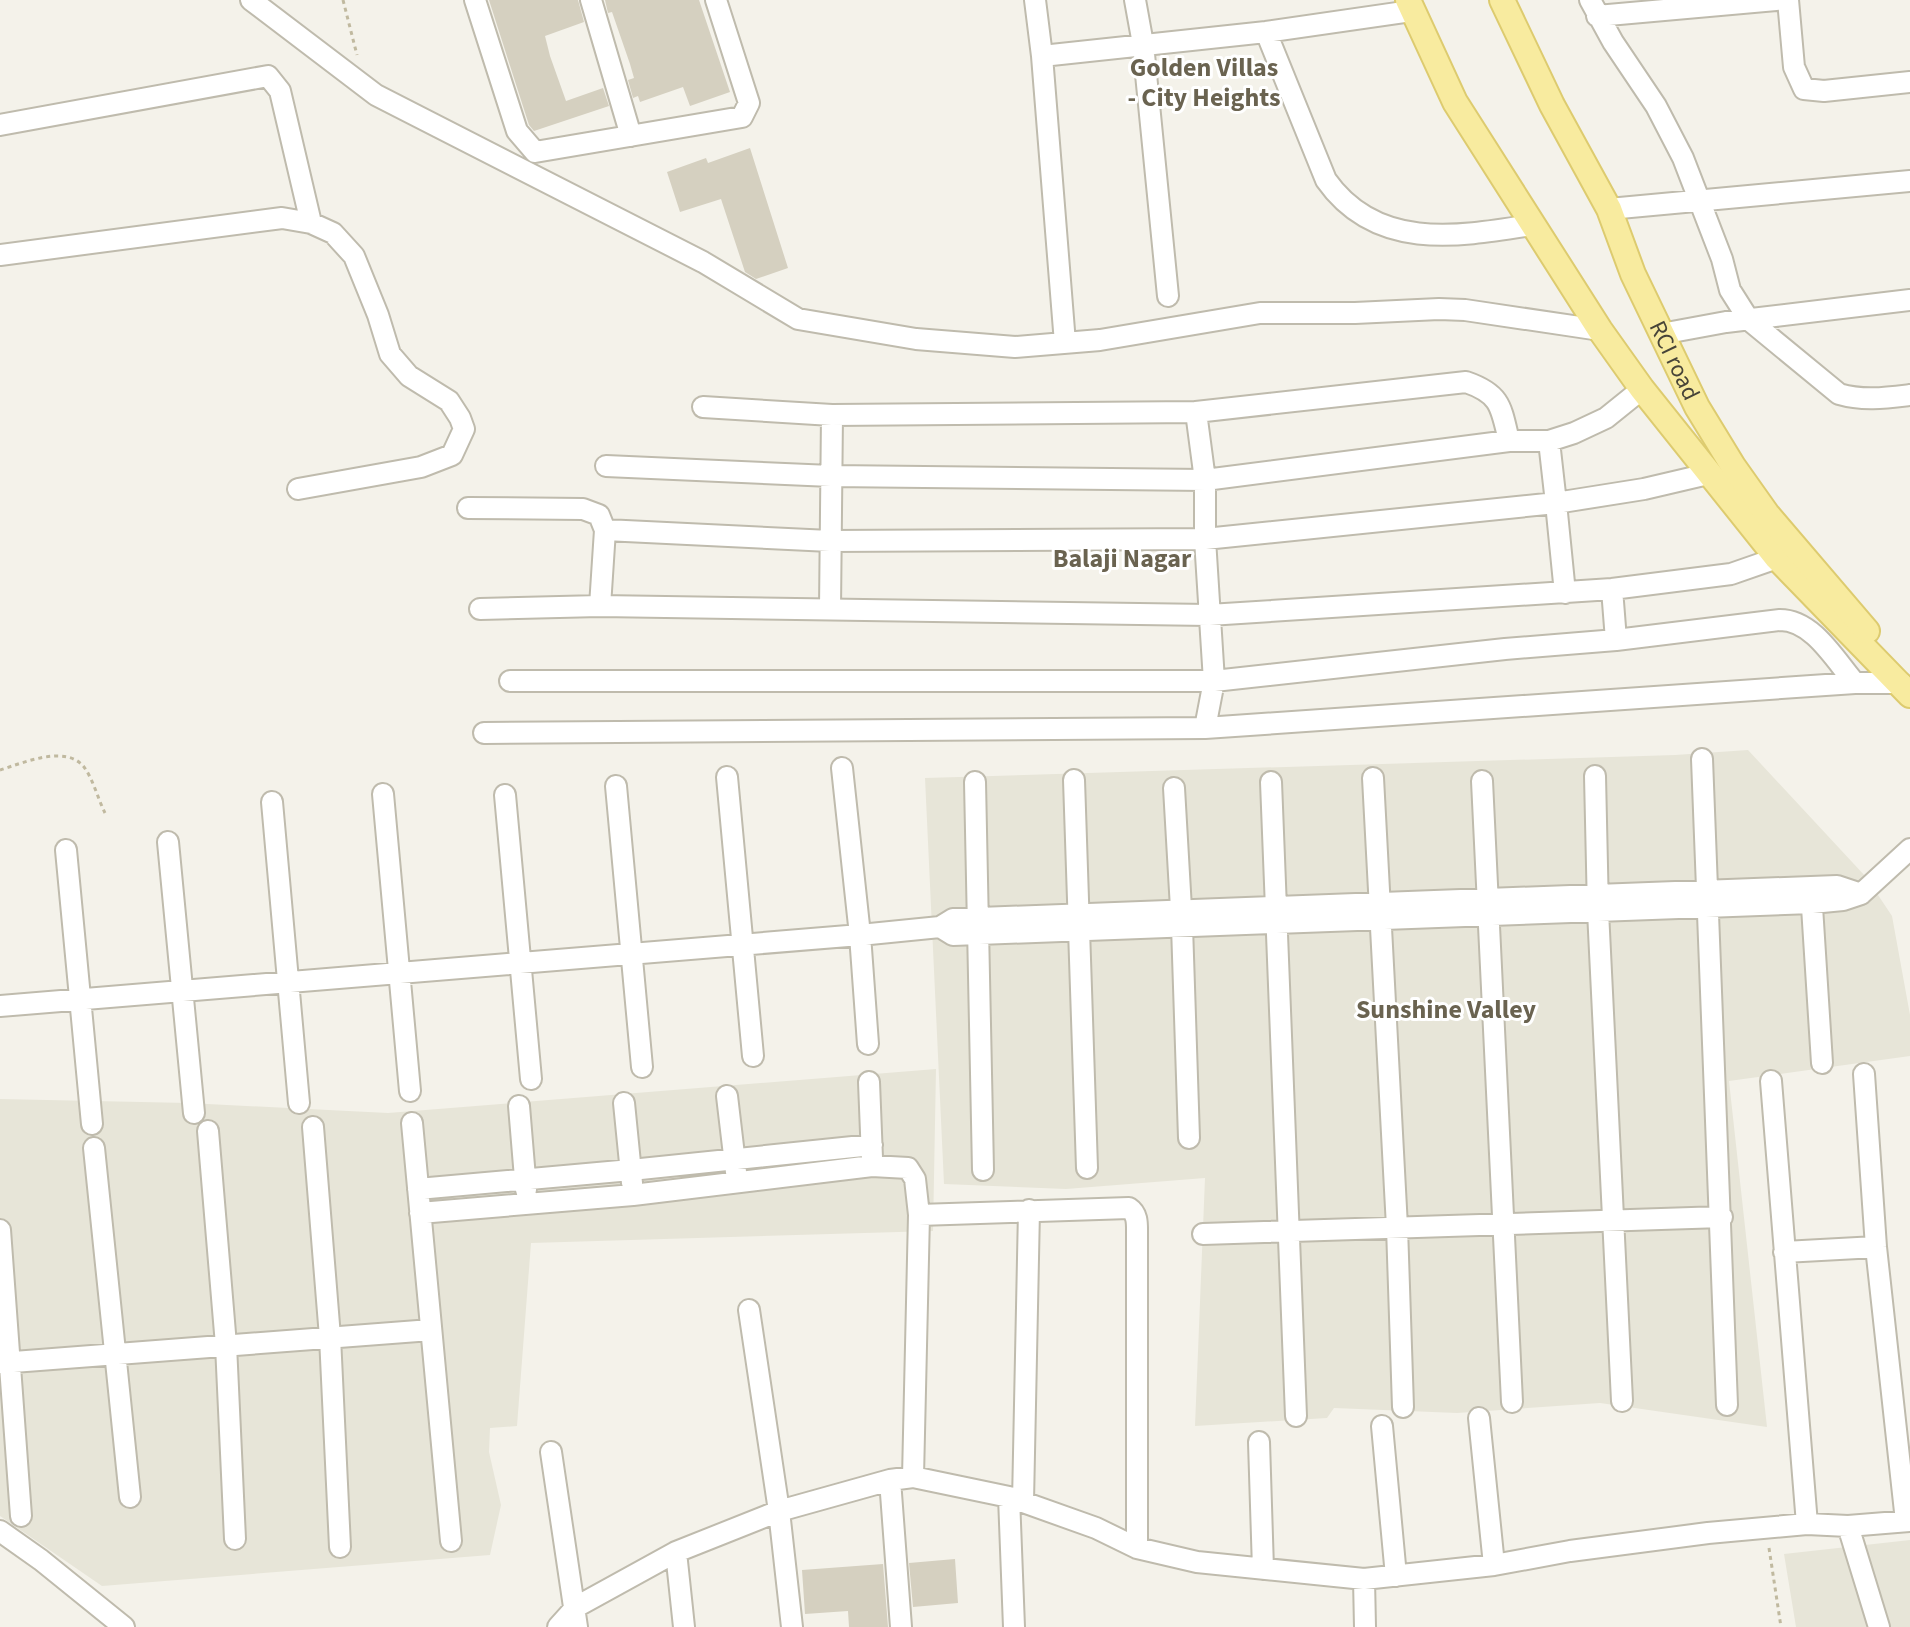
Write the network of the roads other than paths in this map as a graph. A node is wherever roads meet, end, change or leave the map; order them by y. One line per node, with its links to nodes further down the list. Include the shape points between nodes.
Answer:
1 (251, 0): 29 (street, via 376,95 703,262 798,319 916,339 1015,347)
2 (475, 0): 17 (street, via 517,131 535,152)
3 (591, 0): 17 (street)
4 (716, 0): 17 (street, via 749,103 742,117)
5 (1035, 0): 14 (street)
6 (1135, 0): 13 (street)
7 (1502, 0): 20 (main road, RCI road)
8 (1776, 0): 11 (street)
9 (1788, 0): 15 (street, via 1794,67 1804,89)
10 (1409, 6): 12 (street); 22 (main road, via 1455,102)
11 (1594, 8): 19 (street, via 1656,106)
12 (1266, 32): 13 (street); 22 (street, via 1326,180 1362,217 1428,236)
13 (1143, 44): 14 (street); 24 (street)
14 (1042, 56): 29 (street)
15 (1910, 82)
16 (0, 125): 21 (street, via 268,76 280,91)
17 (631, 136)
18 (1910, 181): 19 (street)
19 (1698, 200): 20 (street); 26 (street, via 1730,290)
20 (1609, 209): 28 (main road, RCI road)
21 (311, 223): 23 (street, via 282,218); 41 (street, via 333,233 354,256 390,354 409,376 449,401 464,429 452,455 421,467)
22 (1532, 225): 27 (main road)
23 (0, 255)
24 (1168, 296)
25 (1910, 300): 26 (street)
26 (1749, 320): 28 (street); 31 (street, via 1839,394 1880,399)
27 (1600, 330): 29 (street, via 1465,310 1260,313); 30 (main road)
28 (1661, 334): 58 (main road, RCI road, via 1733,466)
29 (1065, 343)
30 (1642, 389): 36 (street, via 1606,418); 38 (main road)
31 (1910, 395)
32 (703, 407): 34 (street)
33 (1196, 412): 34 (street); 35 (street, via 1466,382 1495,398); 40 (street)
34 (832, 415): 39 (street)
35 (1509, 441): 36 (street); 40 (street)
36 (1549, 441): 42 (street)
37 (606, 466): 39 (street)
38 (1708, 474): 42 (street); 47 (main road)
39 (831, 476): 40 (street); 46 (street)
40 (1205, 480): 45 (street)
41 (298, 489)
42 (1556, 503): 45 (street); 49 (street)
43 (468, 508): 44 (street, via 583,509 599,515)
44 (605, 530): 46 (street); 50 (street)
45 (1205, 539): 46 (street); 53 (street)
46 (830, 541): 52 (street)
47 (1777, 558): 48 (street, via 1731,574); 58 (main road)
48 (1612, 589): 49 (street); 54 (street)
49 (1565, 593): 53 (street)
50 (600, 606): 51 (street); 52 (street)
51 (480, 609)
52 (830, 609): 53 (street)
53 (1209, 615): 56 (street)
54 (1616, 640): 56 (street); 57 (street, via 1793,620 1811,632)
55 (510, 681): 56 (street)
56 (1214, 681): 59 (street)
57 (1855, 683): 58 (street); 59 (street)
58 (1907, 686)
59 (1205, 728): 60 (street)
60 (484, 733)
61 (1702, 759): 79 (street)
62 (842, 768): 87 (street)
63 (1595, 776): 80 (street)
64 (727, 777): 88 (street)
65 (1373, 778): 82 (street)
66 (1074, 780): 85 (street)
67 (1482, 781): 81 (street)
68 (975, 782): 86 (street)
69 (1271, 782): 83 (street)
70 (616, 786): 89 (street)
71 (1174, 788): 84 (street)
72 (383, 794): 91 (street)
73 (505, 795): 90 (street)
74 (272, 802): 92 (street)
75 (168, 842): 93 (street)
76 (1910, 849): 78 (street, via 1861,894 1843,900)
77 (66, 850): 94 (street)
78 (1811, 895): 79 (street); 98 (street)
79 (1707, 900): 80 (street); 130 (street)
80 (1598, 903): 81 (street); 131 (street)
81 (1488, 907): 82 (street); 132 (street)
82 (1381, 910): 83 (street); 133 (street)
83 (1276, 914): 84 (street); 135 (street)
84 (1182, 918): 85 (street); 114 (street)
85 (1077, 922): 86 (street); 119 (street)
86 (978, 926): 87 (street, via 953,935 940,927); 121 (street)
87 (860, 935): 88 (street); 96 (street)
88 (741, 945): 89 (street); 97 (street)
89 (630, 954): 90 (street); 99 (street)
90 (520, 963): 91 (street); 101 (street)
91 (398, 973): 92 (street); 104 (street)
92 (289, 982): 93 (street); 106 (street)
93 (181, 991): 94 (street); 109 (street)
94 (80, 1000): 95 (street); 111 (street)
95 (0, 1006)
96 (868, 1044)
97 (753, 1056)
98 (1822, 1063)
99 (642, 1067)
100 (1864, 1074): 137 (street)
101 (531, 1079)
102 (1771, 1081): 138 (street)
103 (869, 1082): 115 (street)
104 (410, 1091)
105 (727, 1096): 117 (street)
106 (299, 1103)
107 (624, 1103): 120 (street)
108 (519, 1106): 122 (street)
109 (194, 1113)
110 (412, 1123): 124 (street)
111 (92, 1124)
112 (313, 1127): 141 (street)
113 (208, 1131): 142 (street)
114 (1189, 1138)
115 (872, 1145): 117 (street); 118 (street)
116 (94, 1148): 143 (street)
117 (734, 1160): 120 (street); 123 (street)
118 (872, 1166): 123 (street); 129 (street, via 908,1168 915,1179)
119 (1087, 1168)
120 (631, 1170): 122 (street); 125 (street)
121 (983, 1170)
122 (525, 1178): 124 (street); 126 (street)
123 (737, 1184): 125 (street)
124 (418, 1189): 128 (street)
125 (633, 1195): 126 (street)
126 (527, 1202): 128 (street)
127 (1029, 1210): 129 (street); 157 (street); 167 (street, via 1129,1208 1137,1219)
128 (420, 1213): 140 (street)
129 (919, 1215): 154 (street)
130 (1722, 1217): 131 (street); 147 (street)
131 (1615, 1222): 132 (street); 145 (street)
132 (1505, 1226): 133 (street); 146 (street)
133 (1397, 1227): 135 (street); 148 (street)
134 (0, 1230): 144 (street)
135 (1290, 1230): 136 (street); 149 (street)
136 (1203, 1234)
137 (1876, 1247): 138 (street); 160 (street)
138 (1784, 1252): 161 (street)
139 (749, 1310): 158 (street)
140 (431, 1330): 141 (street); 165 (street)
141 (330, 1337): 142 (street); 166 (street)
142 (226, 1345): 143 (street); 164 (street)
143 (116, 1354): 144 (street); 156 (street)
144 (5, 1363): 159 (street)
145 (1622, 1401)
146 (1512, 1402)
147 (1727, 1405)
148 (1403, 1407)
149 (1296, 1416)
150 (1479, 1418): 169 (street)
151 (1382, 1426): 171 (street)
152 (1259, 1442): 170 (street)
153 (551, 1452): 173 (street)
154 (913, 1477): 155 (street); 157 (street)
155 (890, 1480): 158 (street); 178 (street)
156 (130, 1497)
157 (1016, 1500): 167 (street); 179 (street)
158 (779, 1511): 168 (street); 177 (street)
159 (21, 1516)
160 (1908, 1521): 162 (street)
161 (1807, 1524): 162 (street); 169 (street, via 1570,1551)
162 (1848, 1526): 181 (street)
163 (0, 1531): 174 (street)
164 (235, 1539)
165 (451, 1541)
166 (340, 1547)
167 (1137, 1548): 170 (street)
168 (676, 1552): 173 (street); 176 (street)
169 (1494, 1565): 171 (street)
170 (1263, 1569): 172 (street)
171 (1396, 1576): 172 (street)
172 (1364, 1579): 180 (street)
173 (576, 1617): 175 (street)
174 (124, 1627)
175 (558, 1627)
176 (684, 1627)
177 (792, 1627)
178 (901, 1627)
179 (1014, 1627)
180 (1365, 1627)
181 (1879, 1627)

